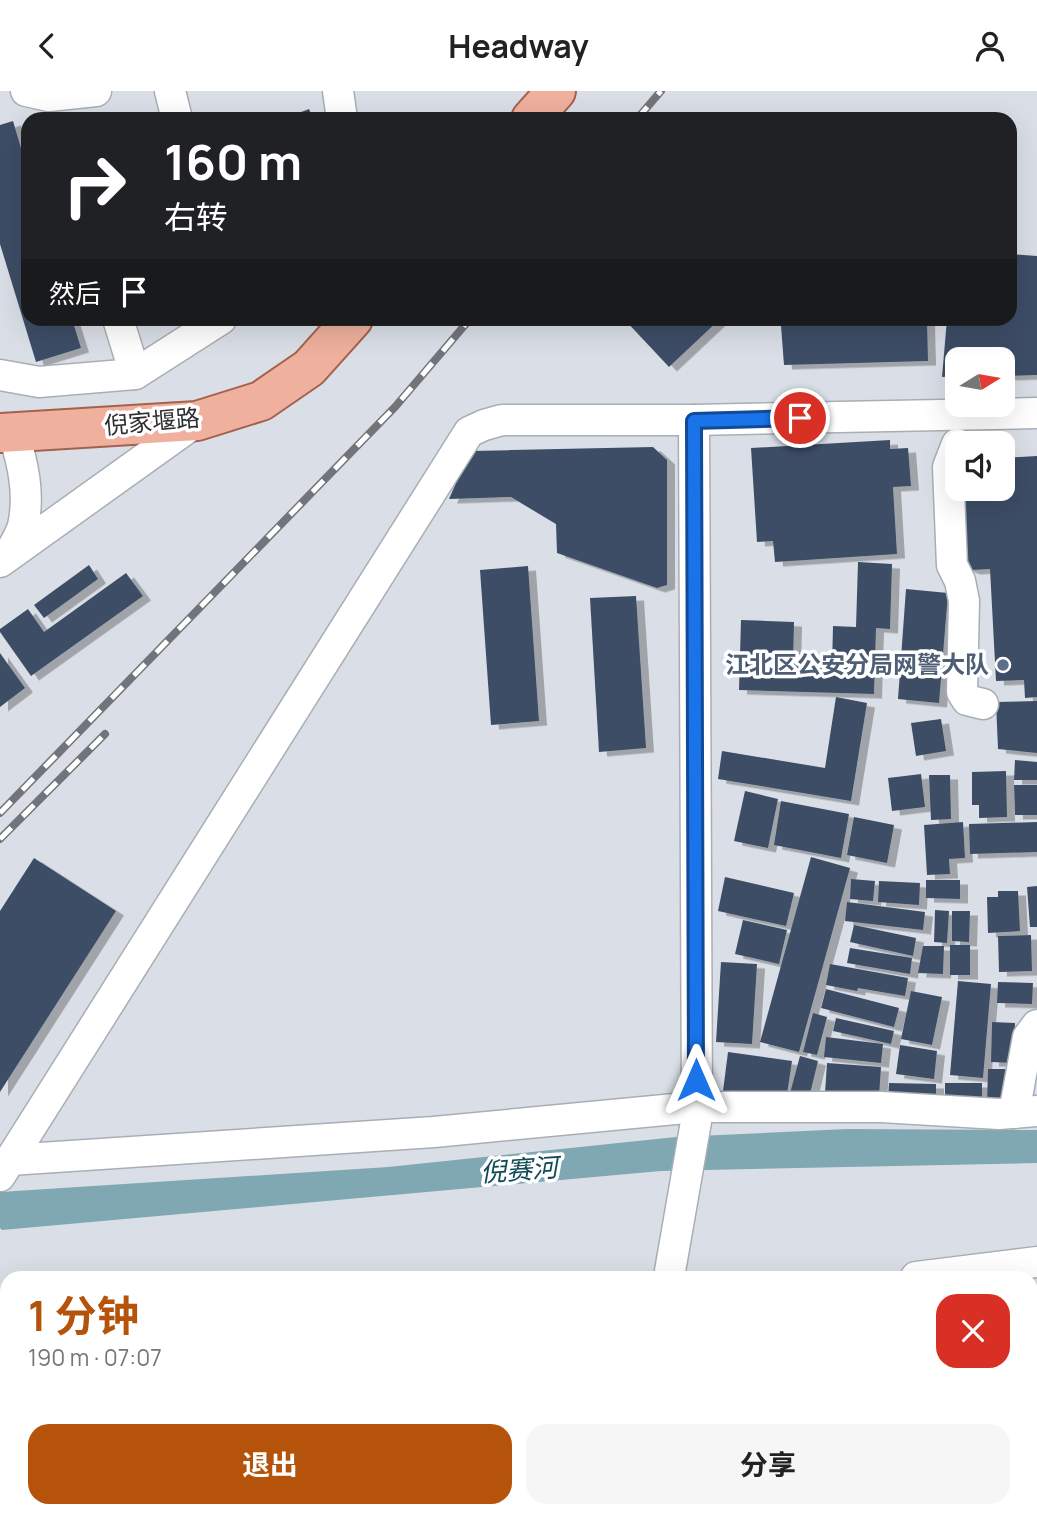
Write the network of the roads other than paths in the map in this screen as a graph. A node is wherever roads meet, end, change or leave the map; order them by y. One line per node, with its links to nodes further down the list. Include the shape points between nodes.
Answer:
1 (96, 91): 5 (street)
2 (170, 91): 6 (street)
3 (338, 91): 7 (street)
4 (556, 91): 8 (main road)
5 (45, 99)
6 (175, 112)
7 (341, 112)
8 (537, 112)
9 (120, 326): 12 (street)
10 (211, 326): 12 (street)
11 (347, 326): 15 (main road, 倪家堰路, via 309,368 261,401)
12 (135, 374): 13 (street, via 39,382)
13 (0, 375)
14 (1037, 413): 17 (street)
15 (197, 421): 18 (main road, 倪家堰路); 21 (street)
16 (694, 421): 19 (street); 24 (street); 26 (street, via 502,421 469,432)
17 (969, 431)
18 (6, 433): 21 (street, via 22,460 26,491 22,528)
19 (945, 433)
20 (949, 501): 22 (street, via 952,565 964,601 962,692 967,700)
21 (4, 559)
22 (983, 704)
23 (1037, 1025): 25 (street, via 1028,1037)
24 (696, 1111): 25 (street, via 881,1107); 26 (street); 28 (street)
25 (1026, 1112)
26 (5, 1168)
27 (1037, 1262): 29 (street)
28 (671, 1268)
29 (964, 1271)

